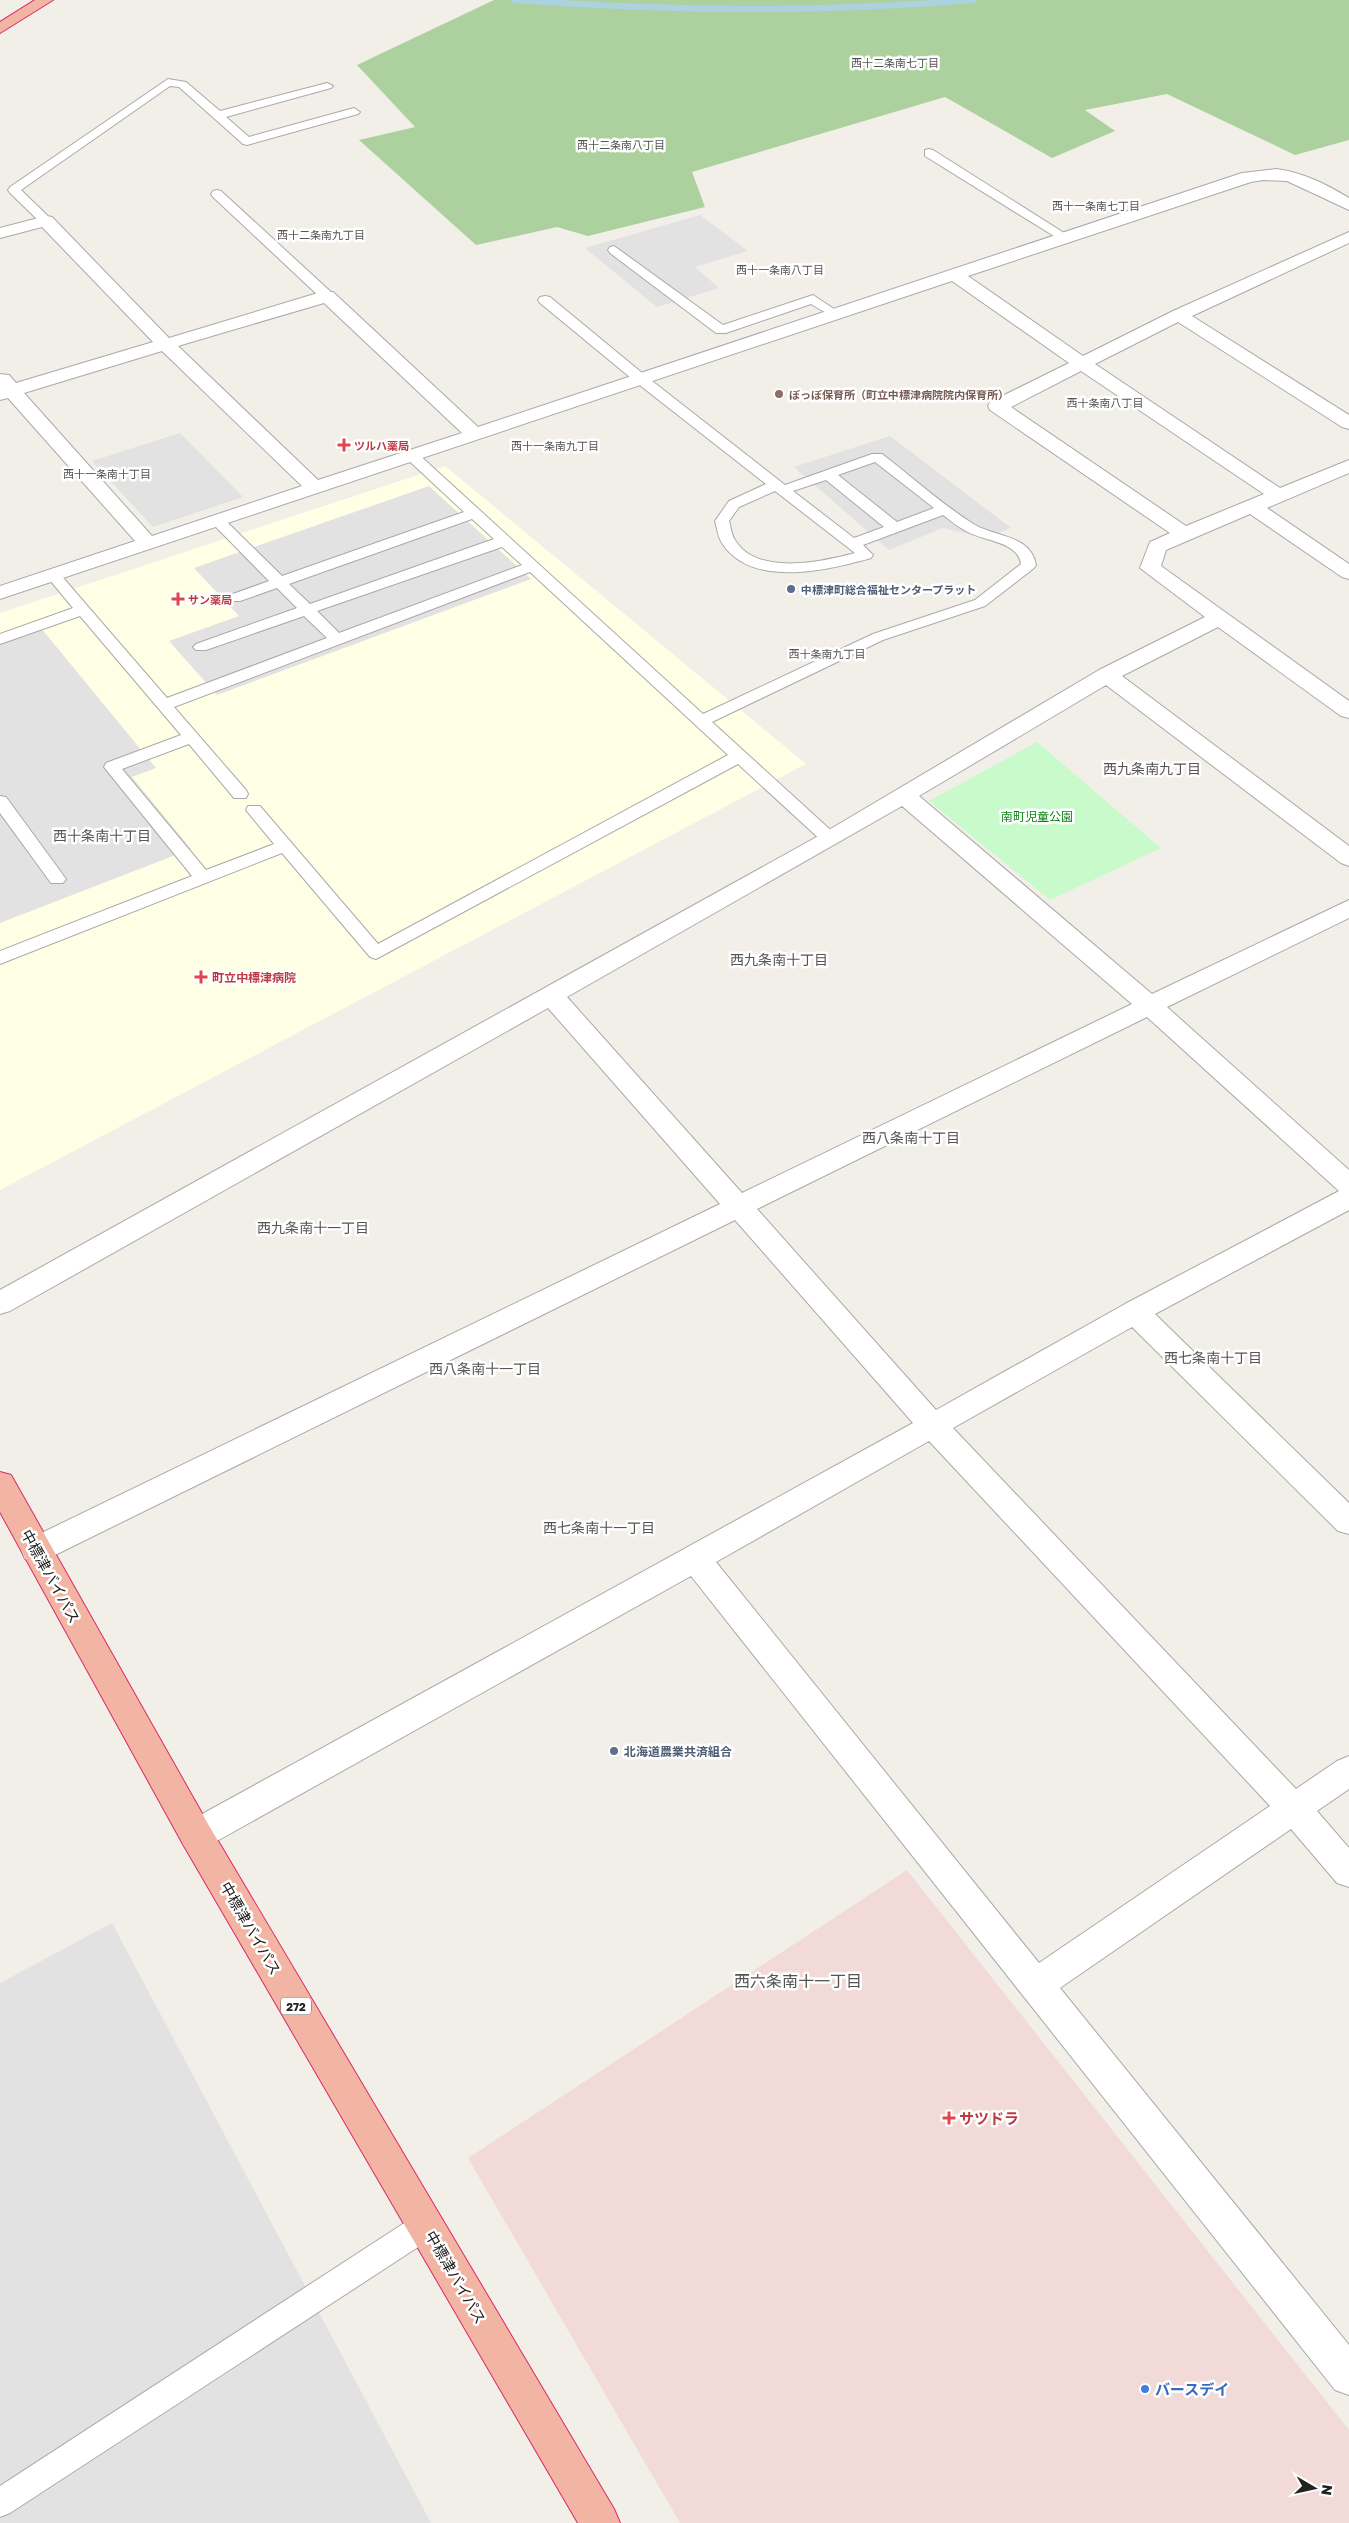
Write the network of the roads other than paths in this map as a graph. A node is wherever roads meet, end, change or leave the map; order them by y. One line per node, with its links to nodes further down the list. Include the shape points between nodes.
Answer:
1 (46, 0): 2 (highway)
2 (0, 28)
3 (327, 86): 5 (lane)
4 (354, 112): 5 (lane, via 246,141)
5 (219, 115): 8 (lane, via 182,84 168,82)
6 (929, 153): 14 (lane)
7 (7, 183): 8 (lane)
8 (21, 186): 11 (lane, via 14,190)
9 (217, 194): 17 (lane)
10 (1349, 205): 14 (street, via 1298,178 1262,174)
11 (46, 220): 12 (street); 21 (street)
12 (0, 233)
13 (1349, 237): 20 (street)
14 (1066, 238): 16 (street)
15 (614, 250): 19 (lane, via 721,330 813,299)
16 (955, 275): 19 (street); 22 (street)
17 (327, 296): 21 (street); 26 (street)
18 (545, 300): 23 (lane)
19 (836, 315): 23 (street)
20 (1179, 315): 22 (street); 25 (street)
21 (165, 344): 24 (street); 30 (street)
22 (1081, 363): 32 (street); 38 (street, via 997,406)
23 (642, 380): 26 (street); 31 (lane)
24 (4, 387): 40 (street)
25 (1349, 423)
26 (474, 434): 27 (street)
27 (411, 455): 30 (street); 35 (lane)
28 (1349, 466): 32 (street)
29 (828, 474): 31 (lane); 34 (lane, via 877,457); 37 (lane)
30 (315, 488): 36 (street)
31 (780, 488): 41 (lane); 41 (lane, via 734,504 722,521 727,541 743,558 780,568 829,566 866,555)
32 (1278, 495): 33 (street)
33 (1251, 506): 38 (street); 43 (street)
34 (945, 509): 37 (lane); 57 (lane, via 971,528 1024,551 1029,565 980,603 878,637)
35 (474, 512): 39 (lane); 45 (lane)
36 (218, 521): 40 (street); 45 (lane)
37 (896, 528): 41 (lane)
38 (1184, 534): 50 (street, via 1157,546 1150,568)
39 (504, 541): 42 (lane); 48 (lane)
40 (148, 544): 44 (street)
41 (852, 544)
42 (532, 566): 52 (lane); 57 (lane)
43 (1349, 572)
44 (54, 576): 46 (street); 49 (lane)
45 (279, 582): 47 (lane); 48 (lane)
46 (0, 594)
47 (235, 598)
48 (306, 609): 52 (lane); 53 (lane)
49 (83, 610): 51 (lane); 55 (lane)
50 (1218, 619): 54 (street); 56 (street)
51 (0, 639)
52 (337, 640): 55 (lane)
53 (201, 647)
54 (1107, 675): 61 (street); 66 (street)
55 (164, 705): 58 (lane)
56 (1349, 711)
57 (702, 721): 59 (lane)
58 (192, 737): 60 (lane); 67 (lane, via 112,767)
59 (739, 756): 64 (lane); 65 (lane, via 376,953)
60 (240, 794)
61 (904, 796): 64 (street); 72 (street)
62 (0, 801): 68 (lane)
63 (254, 810): 65 (lane)
64 (830, 839): 71 (street)
65 (284, 846): 67 (lane)
66 (1349, 858)
67 (203, 878): 70 (lane)
68 (57, 879)
69 (1349, 908): 72 (street)
70 (0, 958)
71 (551, 994): 75 (street); 76 (street)
72 (1149, 1005): 73 (street); 75 (street)
73 (1349, 1185)
74 (1349, 1198): 77 (street)
75 (737, 1207): 78 (street); 81 (street)
76 (0, 1303)
77 (1134, 1312): 78 (street); 80 (street)
78 (933, 1426): 82 (street); 84 (street)
79 (0, 1486): 81 (highway, 中標津バイパス / 272)
80 (1349, 1522)
81 (36, 1550): 85 (highway, 中標津バイパス / 272)
82 (695, 1559): 85 (street); 87 (street)
83 (1349, 1771): 84 (street)
84 (1293, 1808): 86 (street); 87 (street)
85 (196, 1835): 88 (highway, 中標津バイパス / 272)
86 (1349, 1872)
87 (1036, 1985): 89 (street)
88 (425, 2226): 90 (lane); 91 (highway, 中標津バイパス / 272)
89 (1349, 2376)
90 (0, 2503)
91 (600, 2523)

